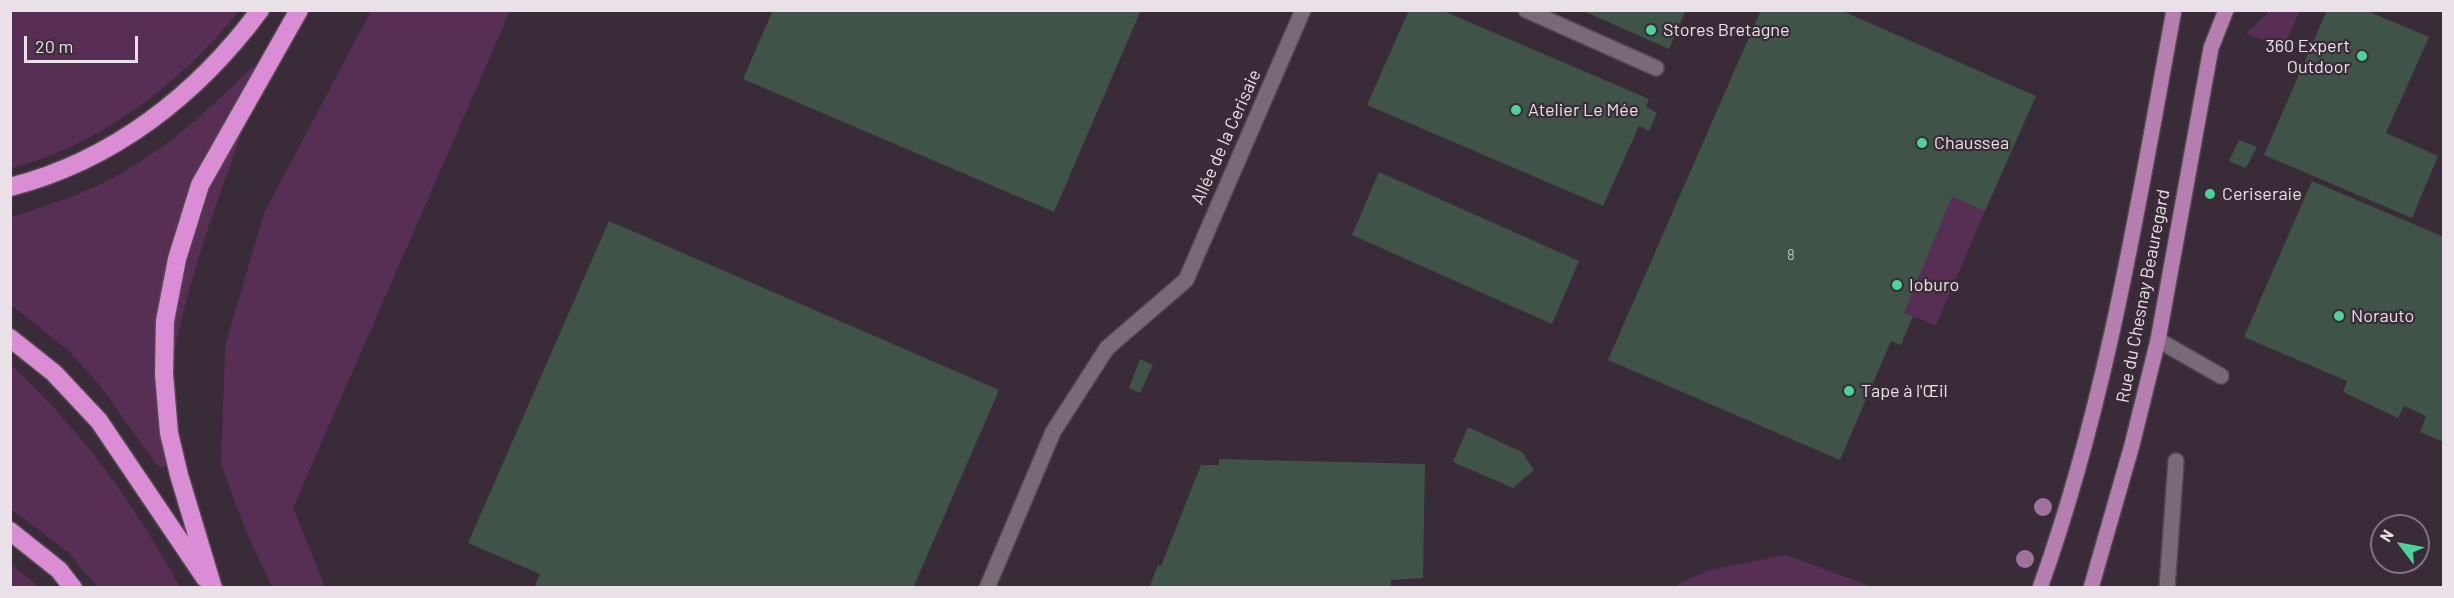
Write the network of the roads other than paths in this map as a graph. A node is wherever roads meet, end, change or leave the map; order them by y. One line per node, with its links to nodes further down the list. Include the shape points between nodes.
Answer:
1 (260, 10): 8 (highway, via 223,56 172,106 87,159)
2 (298, 10): 15 (highway, via 200,185 177,259 165,321 169,433)
3 (1303, 10): 16 (street, Allée de la Cerisaie, via 1186,280 1107,348 1053,432)
4 (1526, 10): 7 (street)
5 (2174, 10): 17 (main road, Rue du Chesnay Beauregard, via 2116,320)
6 (2226, 10): 10 (main road, Rue du Chesnay Beauregard, via 2211,48)
7 (1656, 68)
8 (10, 187)
9 (10, 338): 15 (highway, via 54,373 99,421)
10 (2158, 340): 11 (street); 18 (main road, Rue du Chesnay Beauregard)
11 (2221, 376)
12 (2176, 461): 19 (street)
13 (10, 531): 14 (highway, via 59,570)
14 (73, 588)
15 (212, 588)
16 (987, 588)
17 (2040, 588)
18 (2091, 588)
19 (2167, 588)

